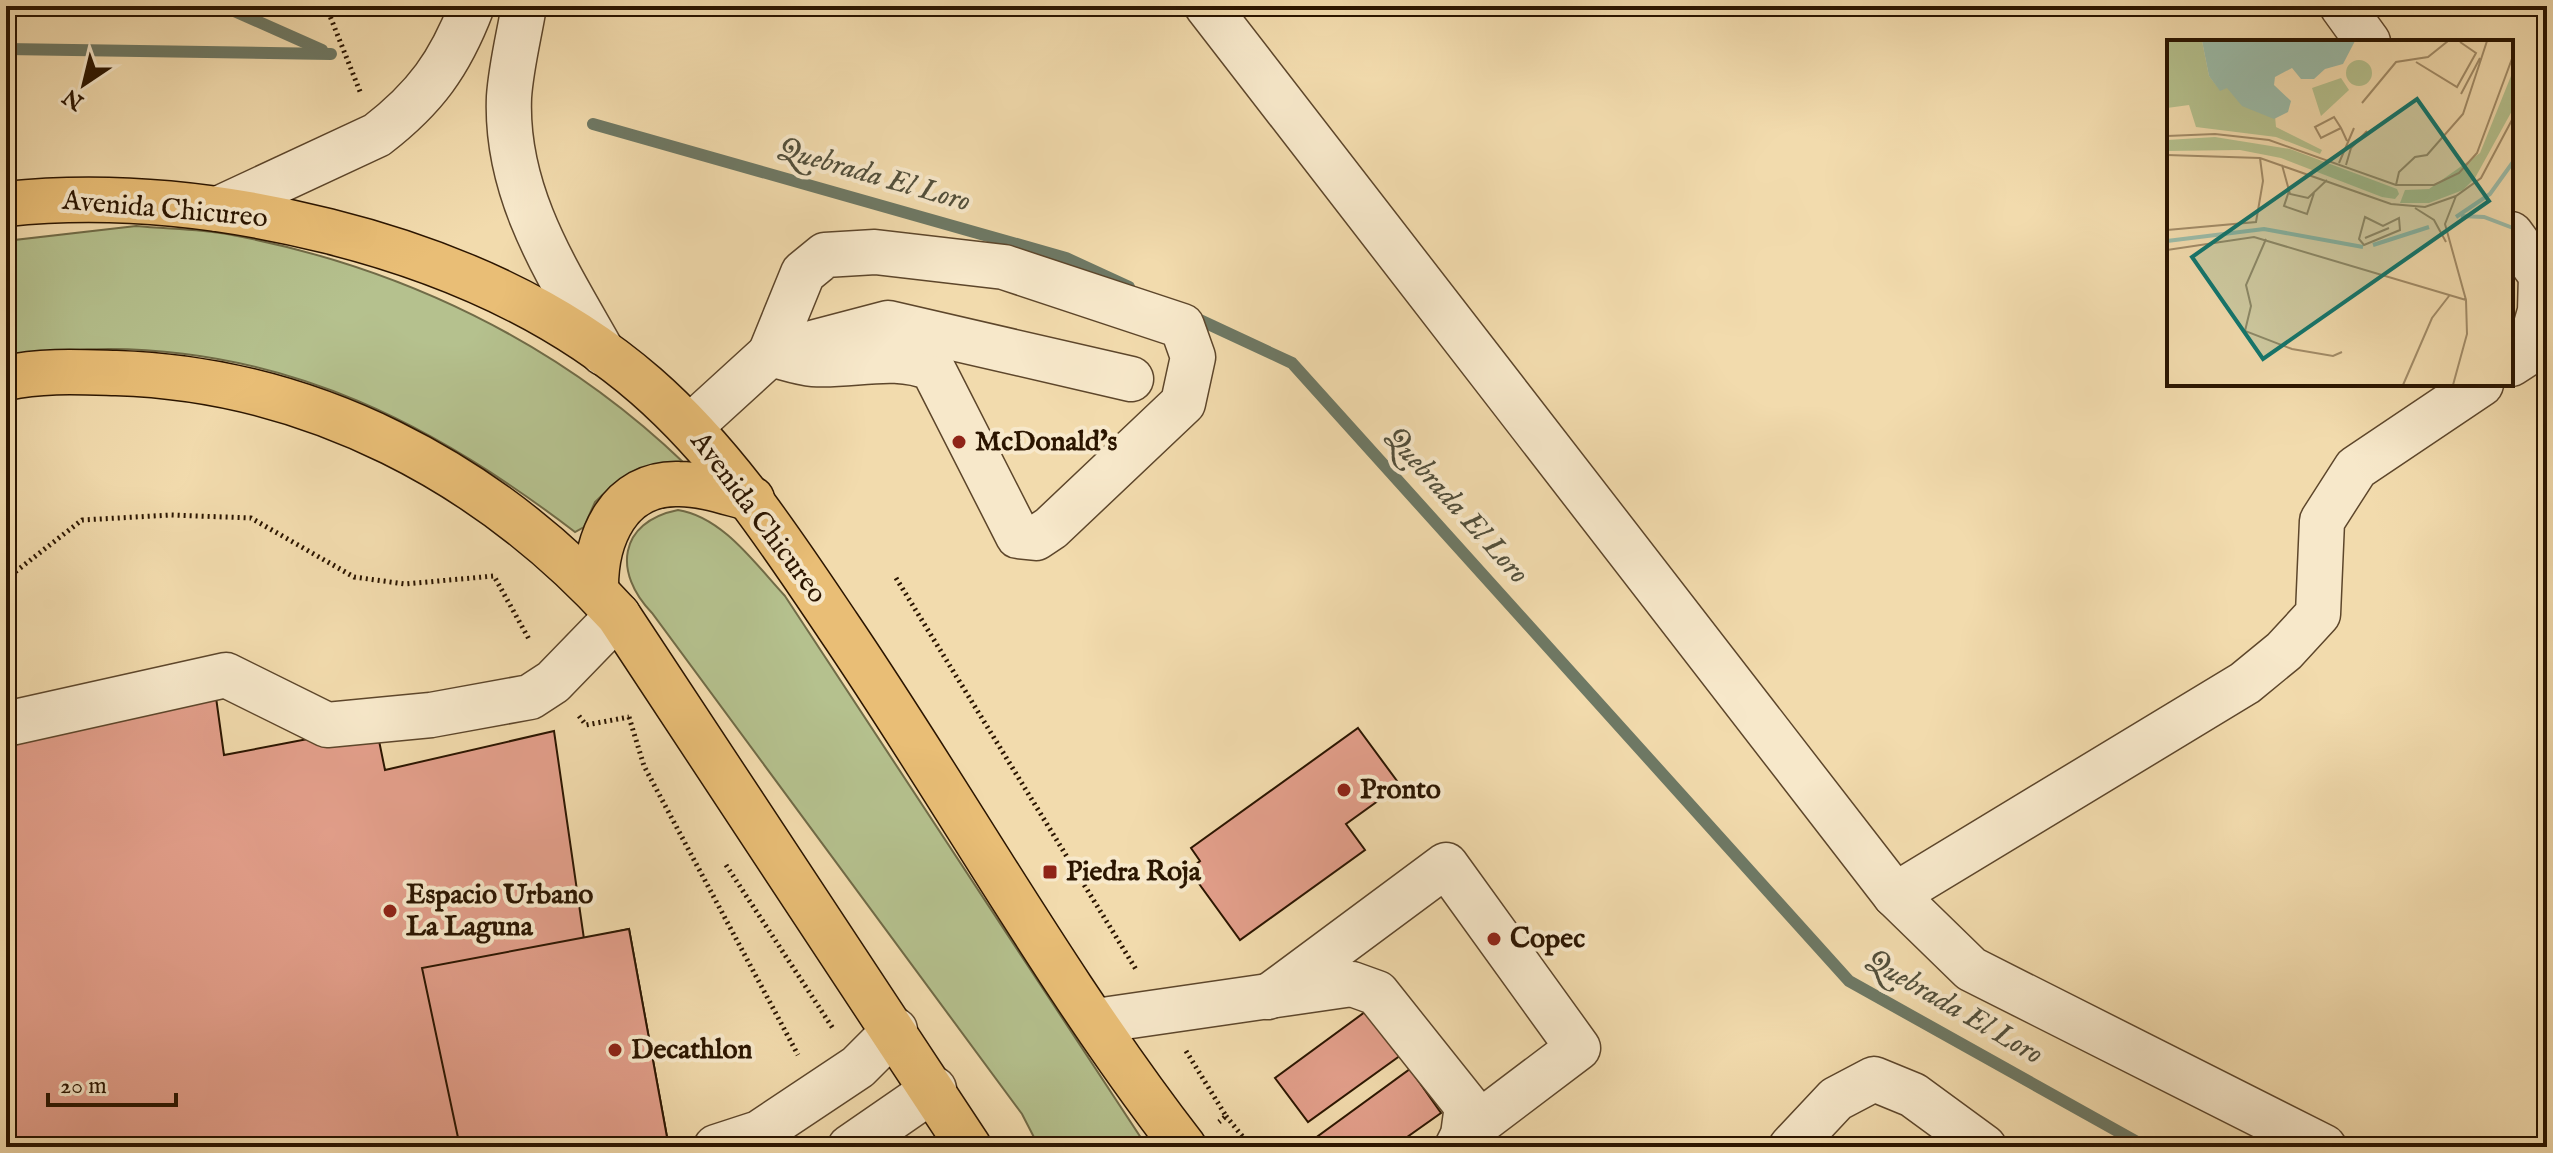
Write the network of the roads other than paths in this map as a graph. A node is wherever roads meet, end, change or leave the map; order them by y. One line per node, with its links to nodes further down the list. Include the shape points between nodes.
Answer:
1 (472, 6): 7 (street, via 436,79 417,103 377,135)
2 (524, 6): 9 (street, via 509,100 519,182 541,242)
3 (1207, 6): 19 (street)
4 (2342, 6): 5 (street)
5 (2367, 40)
6 (6, 204): 7 (main road, Avenida Chicureo, via 94,202)
7 (218, 209): 9 (main road, Avenida Chicureo, via 355,238 460,272 546,315)
8 (2513, 237): 11 (street, via 2541,275 2540,311 2528,353)
9 (603, 353): 15 (main road, Avenida Chicureo)
10 (770, 354): 10 (street, via 803,273 825,255 875,252 1004,267 1182,326 1193,357 1183,403 1036,538 1018,536 933,369 874,361 812,364); 13 (street, via 888,323); 15 (street)
11 (2513, 363)
12 (6, 378): 17 (main road, via 142,374 206,382 331,415 391,441 470,486 544,540)
13 (1131, 379)
14 (2478, 386): 19 (street, via 2356,468 2322,521 2318,614 2284,651 2245,683)
15 (690, 427): 16 (main road, Avenida Chicureo)
16 (752, 499): 17 (main road, via 679,484 635,496 615,514 602,537 596,566); 21 (main road, Avenida Chicureo)
17 (607, 603): 18 (street, via 553,682 530,697 431,715 327,725 226,675); 22 (main road)
18 (6, 724)
19 (1895, 895): 31 (street, via 1971,969)
20 (1268, 997): 21 (street); 25 (street, via 1352,984 1377,993 1467,1106); 25 (street, via 1446,865 1578,1048)
21 (1096, 1021): 24 (main road, Avenida Chicureo)
22 (895, 1030): 23 (main road); 26 (street, via 858,1067 759,1133)
23 (934, 1089): 27 (street); 28 (main road)
24 (1200, 1135)
25 (1460, 1141)
26 (716, 1147)
27 (850, 1147)
28 (969, 1147)
29 (1791, 1147): 30 (street, via 1836,1099 1874,1079 1913,1095)
30 (1984, 1147)
31 (2324, 1147)

